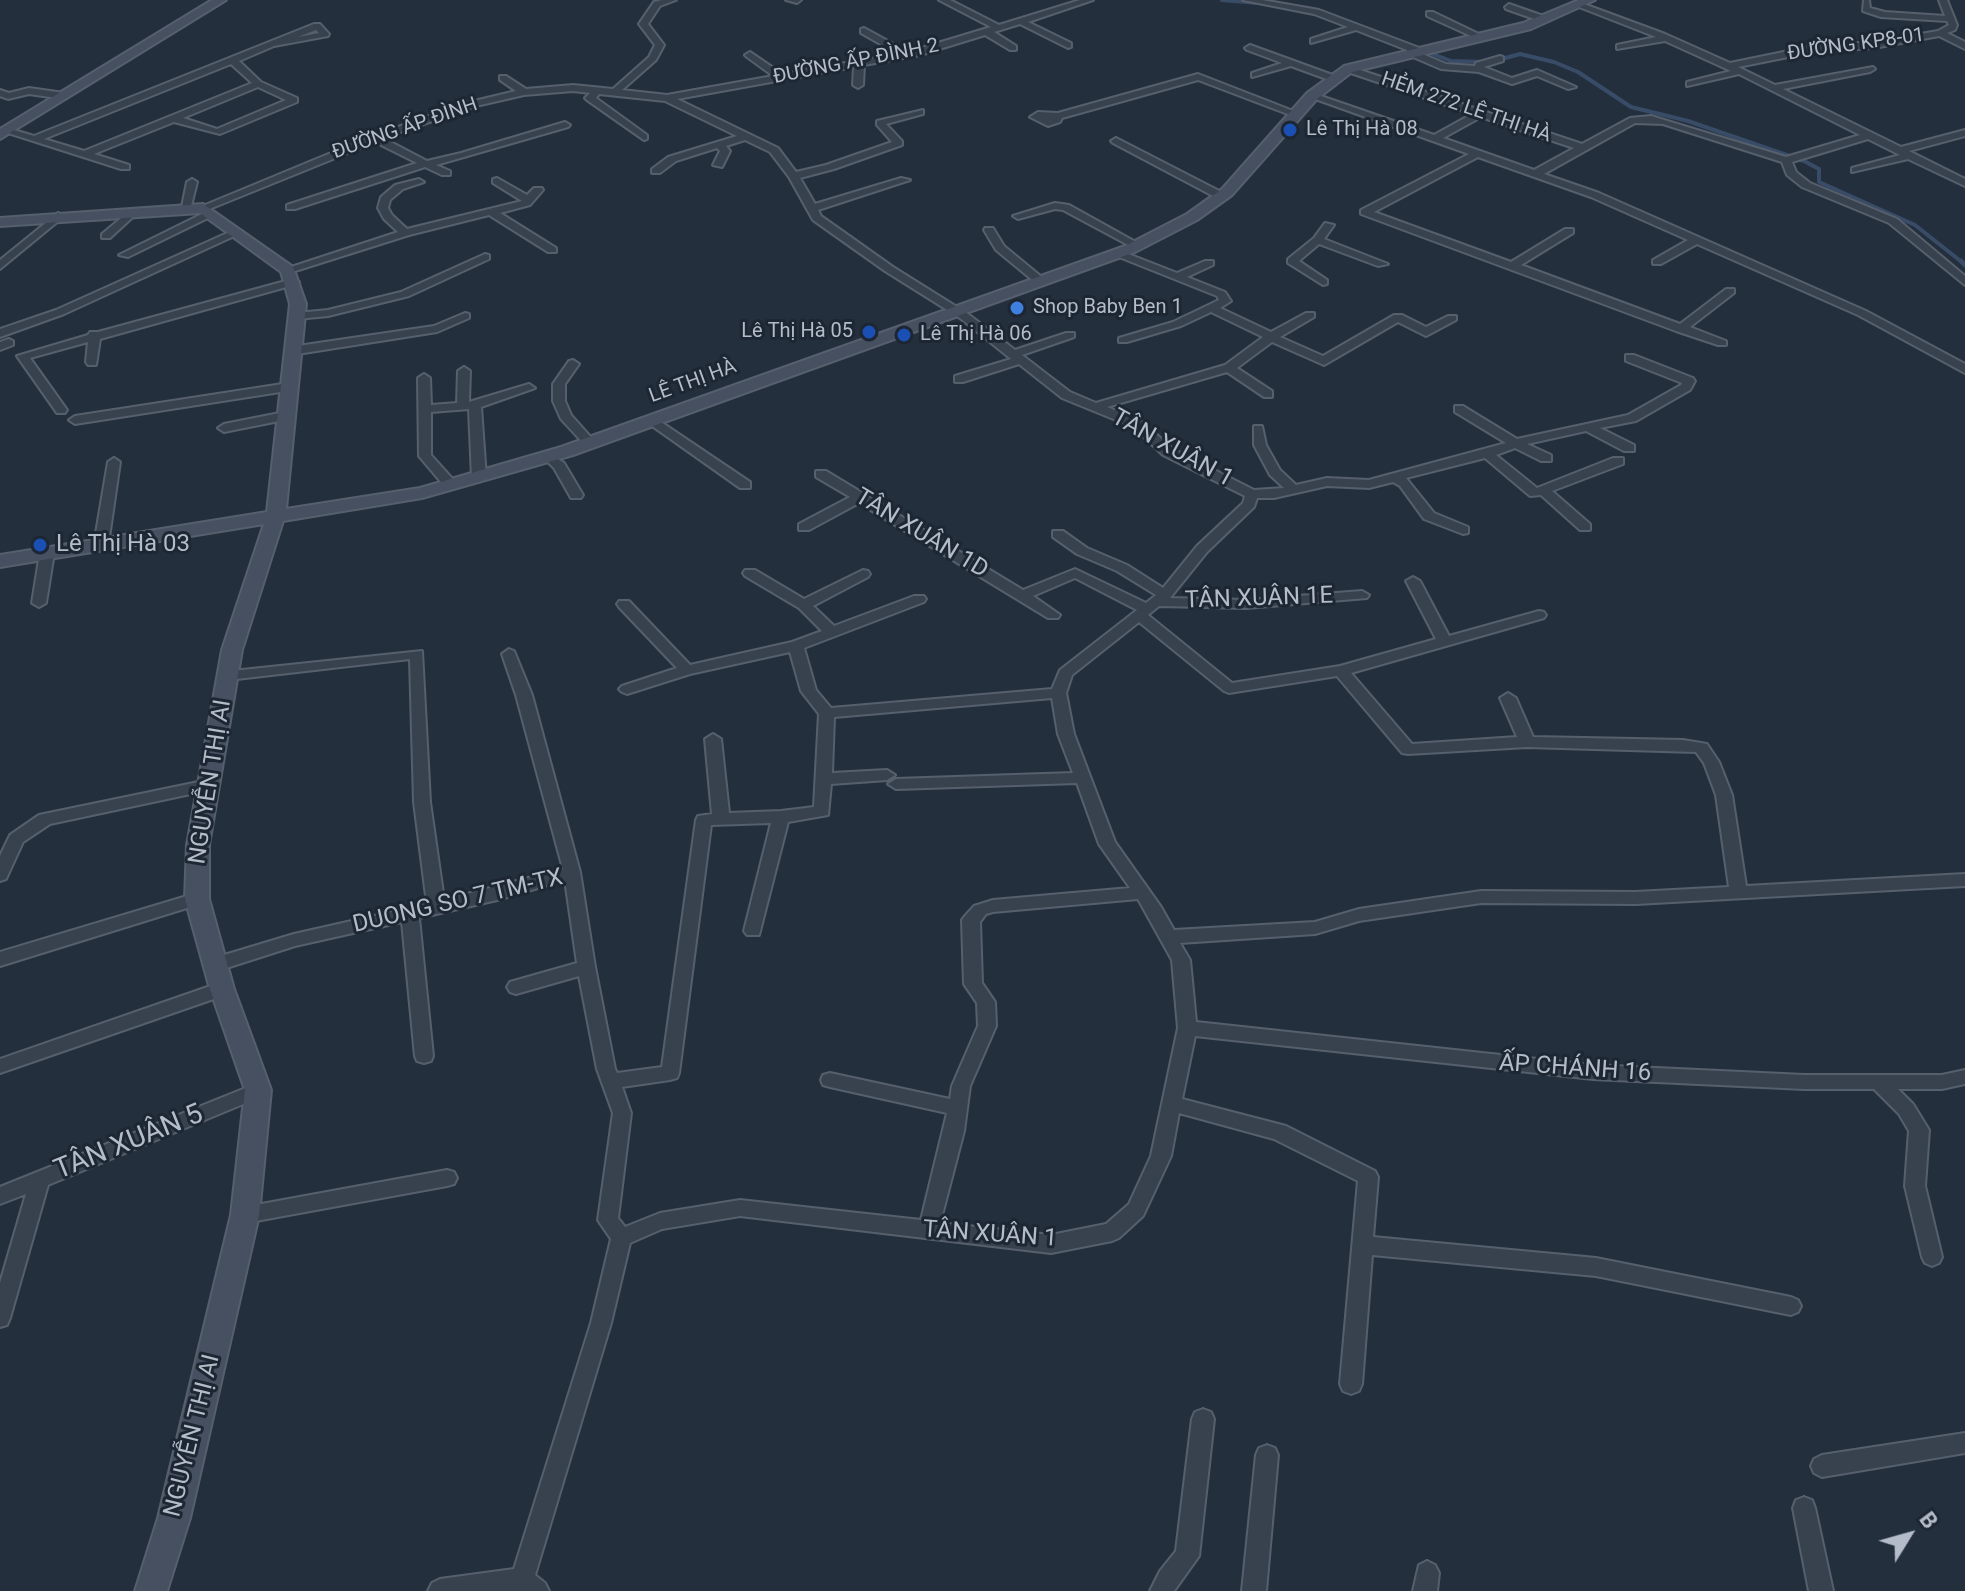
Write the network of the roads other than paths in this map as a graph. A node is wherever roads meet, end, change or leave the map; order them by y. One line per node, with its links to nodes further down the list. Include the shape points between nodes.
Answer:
1 (220, 0): 55 (street)
2 (672, 0): 52 (street, via 657,4 643,24 660,45 653,58)
3 (790, 0): 4 (street)
4 (797, 0)
5 (943, 0): 17 (street)
6 (1089, 0): 14 (street, ĐƯỜNG ẤP ĐÌNH 2)
7 (1250, 0): 18 (street, via 1305,10)
8 (1943, 0): 15 (street, ĐƯỜNG KP8-01)
9 (1580, 2): 13 (street, LÊ THỊ HÀ); 22 (street)
10 (1866, 2): 15 (street, via 1866,9 1884,15)
11 (1509, 7): 13 (street)
12 (1430, 14): 23 (street)
13 (1546, 20): 23 (street, LÊ THỊ HÀ)
14 (1020, 21): 17 (street, ĐƯỜNG ẤP ĐÌNH 2); 26 (street)
15 (1952, 22): 16 (street); 21 (street, ĐƯỜNG KP8-01)
16 (1965, 27)
17 (999, 28): 20 (street, ĐƯỜNG ẤP ĐÌNH 2)
18 (1351, 29): 24 (street); 31 (street)
19 (864, 31): 33 (street)
20 (987, 32): 29 (street); 33 (street, ĐƯỜNG ẤP ĐÌNH 2)
21 (1940, 33): 27 (street); 38 (street, ĐƯỜNG KP8-01)
22 (1666, 37): 28 (street); 38 (street)
23 (1483, 38): 31 (street, LÊ THỊ HÀ)
24 (1314, 41)
25 (275, 44): 35 (street)
26 (1068, 45)
27 (1965, 46)
28 (1620, 47)
29 (1013, 48)
30 (1250, 48): 36 (street, HẺM 272 LÊ THỊ HÀ)
31 (1421, 50): 39 (street, via 1444,67); 42 (street, LÊ THỊ HÀ)
32 (750, 55): 45 (street)
33 (907, 55): 37 (street, ĐƯỜNG ẤP ĐÌNH 2)
34 (1500, 59): 39 (street, via 1479,65)
35 (234, 61): 46 (street); 69 (street)
36 (1291, 63): 42 (street, HẺM 272 LÊ THỊ HÀ); 43 (street)
37 (859, 64): 45 (street, ĐƯỜNG ẤP ĐÌNH 2); 48 (street)
38 (1729, 66): 41 (street)
39 (1480, 69): 49 (street, via 1512,81 1537,73)
40 (1870, 69): 50 (street)
41 (1741, 71): 47 (street); 50 (street)
42 (1342, 74): 56 (street, LÊ THỊ HÀ); 59 (street, HẺM 272 LÊ THỊ HÀ)
43 (1255, 75)
44 (503, 78): 53 (street)
45 (781, 78): 57 (street, ĐƯỜNG ẤP ĐÌNH 2)
46 (258, 84): 62 (street); 62 (street, via 294,100 217,132)
47 (1690, 84)
48 (858, 85)
49 (1571, 87)
50 (1776, 88): 66 (street)
51 (598, 89): 52 (street, ĐƯỜNG ẤP ĐÌNH); 53 (street, ĐƯỜNG ẤP ĐÌNH); 68 (street, via 590,98)
52 (617, 90): 57 (street, ĐƯỜNG ẤP ĐÌNH)
53 (524, 92): 70 (street, ĐƯỜNG ẤP ĐÌNH)
54 (0, 93): 55 (street)
55 (64, 96): 64 (street)
56 (1312, 96): 60 (street, LÊ THỊ HÀ); 71 (street)
57 (667, 98): 67 (street)
58 (920, 112): 86 (street, via 880,123 898,143)
59 (1481, 113): 71 (street); 74 (street, HẺM 272 LÊ THỊ HÀ)
60 (1296, 114): 61 (street, via 1198,77); 93 (street, LÊ THỊ HÀ)
61 (1058, 116)
62 (173, 118): 77 (street)
63 (565, 125): 79 (street)
64 (3, 133): 69 (street)
65 (1965, 133): 75 (street)
66 (1871, 135): 75 (street); 78 (street)
67 (746, 136): 73 (street); 86 (street, via 774,150)
68 (644, 137)
69 (38, 138): 77 (street)
70 (375, 138): 79 (street); 97 (street, ĐƯỜNG ẤP ĐÌNH)
71 (1436, 138): 76 (street)
72 (1116, 141): 93 (street)
73 (719, 144): 80 (street, via 725,151); 83 (street, via 672,159)
74 (1583, 148): 78 (street, via 1633,120 1651,119); 85 (street)
75 (1907, 152): 82 (street); 91 (street)
76 (1479, 153): 85 (street); 120 (street, via 1365,212)
77 (86, 154): 81 (street)
78 (1792, 159): 125 (street, via 1791,173 1806,185 1893,221)
79 (426, 164): 84 (street); 95 (street)
80 (718, 165)
81 (125, 167)
82 (1856, 170)
83 (656, 171)
84 (446, 173)
85 (1537, 173): 110 (street)
86 (794, 176): 96 (street)
87 (905, 180): 96 (street)
88 (497, 181): 94 (street)
89 (192, 182): 97 (street)
90 (419, 182): 107 (street, via 399,187 385,199 388,217)
91 (1965, 183)
92 (538, 190): 94 (street)
93 (1221, 196): 111 (street, LÊ THỊ HÀ)
94 (529, 201): 99 (street)
95 (291, 207)
96 (811, 209): 128 (street, TÂN XUÂN 1, via 847,241)
97 (199, 210): 98 (street); 106 (street); 114 (street, ĐƯỜNG ẤP ĐÌNH)
98 (132, 212): 100 (street); 108 (street)
99 (491, 212): 107 (street); 112 (street)
100 (58, 216): 102 (street); 119 (street)
101 (1018, 216): 111 (street, via 1061,206)
102 (0, 222)
103 (1329, 225): 109 (street)
104 (989, 230): 123 (street, via 1000,248)
105 (1569, 231): 120 (street)
106 (238, 232): 121 (street); 137 (street)
107 (405, 233): 121 (street)
108 (106, 236)
109 (1318, 240): 118 (street); 124 (street, via 1292,261)
110 (1694, 241): 116 (street); 147 (street, via 1862,313)
111 (1136, 245): 113 (street, LÊ THỊ HÀ)
112 (552, 250)
113 (1118, 253): 122 (street); 123 (street, LÊ THỊ HÀ)
114 (124, 255)
115 (485, 257): 130 (street, via 405,294)
116 (1657, 262)
117 (1209, 263): 122 (street)
118 (1382, 264)
119 (0, 266)
120 (1511, 267): 133 (street)
121 (291, 276): 130 (street, NGUYỄN THỊ AI); 134 (street)
122 (1177, 277): 127 (street, via 1221,294 1225,301)
123 (1040, 281): 128 (street, LÊ THỊ HÀ)
124 (1323, 282)
125 (1965, 282)
126 (1730, 291): 133 (street)
127 (1214, 309): 136 (street); 138 (street)
128 (955, 310): 142 (street, TÂN XUÂN 1); 161 (street, LÊ THỊ HÀ)
129 (1310, 315): 136 (street)
130 (297, 316): 140 (street, NGUYỄN THỊ AI)
131 (465, 316): 140 (street, via 437,329)
132 (1452, 318): 136 (street, via 1426,332 1398,317 1324,361)
133 (1680, 329): 139 (street)
134 (94, 334): 141 (street); 144 (street)
135 (1070, 335): 142 (street)
136 (1271, 337): 146 (street)
137 (2, 339): 141 (street)
138 (1123, 340)
139 (1722, 343)
140 (291, 351): 151 (street, NGUYỄN THỊ AI)
141 (23, 356): 158 (street)
142 (1016, 357): 150 (street); 155 (street, TÂN XUÂN 1, via 1066,395)
143 (1630, 358): 163 (street, via 1689,381 1669,400 1632,418)
144 (92, 362)
145 (573, 364): 165 (street, via 559,384 559,401 565,416)
146 (1229, 368): 153 (street); 155 (street)
147 (1965, 369)
148 (464, 371): 154 (street)
149 (424, 378): 156 (street)
150 (959, 379)
151 (289, 387): 159 (street, NGUYỄN THỊ AI); 160 (street)
152 (529, 388): 154 (street)
153 (1268, 394)
154 (469, 406): 156 (street); 175 (street)
155 (1095, 407): 180 (street, TÂN XUÂN 1, via 1137,424 1168,452)
156 (425, 409): 176 (street, via 425,456)
157 (1459, 409): 166 (street)
158 (61, 410)
159 (285, 416): 162 (street); 183 (street, NGUYỄN THỊ AI)
160 (75, 420)
161 (652, 420): 165 (street, LÊ THỊ HÀ); 177 (street)
162 (224, 428)
163 (1590, 428): 166 (street); 167 (street)
164 (1258, 429): 178 (street, via 1260,445 1275,472)
165 (590, 443): 169 (street, LÊ THỊ HÀ)
166 (1516, 444): 168 (street); 170 (street)
167 (1629, 448)
168 (1487, 454): 174 (street); 179 (street, via 1535,493)
169 (549, 457): 175 (street, LÊ THỊ HÀ); 181 (street)
170 (1546, 458)
171 (1618, 461): 179 (street)
172 (114, 462): 188 (street)
173 (821, 474): 182 (street, TÂN XUÂN 1D)
174 (1393, 476): 178 (street, via 1369,484 1327,482); 186 (street, via 1405,483 1429,516)
175 (479, 478): 176 (street, LÊ THỊ HÀ)
176 (451, 485): 183 (street, LÊ THỊ HÀ)
177 (745, 485)
178 (1293, 489): 180 (street)
179 (1543, 490): 185 (street)
180 (1252, 494): 200 (street, TÂN XUÂN 1, via 1249,504)
181 (576, 495)
182 (860, 497): 184 (street); 194 (street, TÂN XUÂN 1D)
183 (276, 515): 188 (street, LÊ THỊ HÀ); 209 (street, NGUYỄN THỊ AI)
184 (804, 527)
185 (1585, 527)
186 (1463, 530)
187 (1058, 534): 200 (street, via 1122,568)
188 (101, 545): 189 (street, LÊ THỊ HÀ)
189 (47, 553): 190 (street, LÊ THỊ HÀ); 197 (street)
190 (0, 561)
191 (750, 573): 199 (street)
192 (863, 574): 199 (street)
193 (1413, 581): 204 (street)
194 (1022, 595): 200 (street, via 1075,573); 201 (street, TÂN XUÂN 1D)
195 (1362, 595): 200 (street, TÂN XUÂN 1E)
196 (919, 599): 203 (street)
197 (39, 603)
198 (624, 604): 207 (street)
199 (804, 605): 203 (street)
200 (1153, 606): 208 (street, via 1229,688); 211 (street, TÂN XUÂN 1, via 1065,673)
201 (1053, 615)
202 (1539, 615): 204 (street)
203 (832, 632): 205 (street)
204 (1445, 642): 208 (street)
205 (796, 646): 207 (street); 213 (street, via 809,691)
206 (509, 654): 221 (street)
207 (687, 670): 210 (street)
208 (1341, 671): 215 (street, via 1408,749)
209 (228, 675): 218 (street, NGUYỄN THỊ AI); 227 (street, via 417,654 422,802)
210 (627, 689)
211 (1058, 693): 213 (street); 216 (street, TÂN XUÂN 1)
212 (1508, 698): 215 (street)
213 (827, 713): 217 (street)
214 (713, 739): 220 (street)
215 (1527, 742): 224 (street, via 1701,748 1724,795)
216 (1081, 778): 217 (street); 225 (street, TÂN XUÂN 1, via 1107,844)
217 (823, 779): 219 (street, via 822,811)
218 (208, 785): 222 (street, via 45,819 16,839); 226 (street, NGUYỄN THỊ AI, via 198,845)
219 (781, 817): 220 (street); 229 (street)
220 (721, 819): 241 (street, via 704,820 670,1073)
221 (572, 872): 227 (street, DUONG SO 7 TM-TX); 233 (street, DUONG SO 7 TM-TX)
222 (0, 875)
223 (1965, 880): 224 (street)
224 (1738, 892): 230 (street, via 1636,898 1481,897 1359,915 1315,928)
225 (1142, 893): 230 (street, TÂN XUÂN 1); 245 (street, via 993,906 971,920 973,984 986,1002 987,1026)
226 (197, 899): 231 (street); 232 (street, NGUYỄN THỊ AI)
227 (436, 907): 228 (street, DUONG SO 7 TM-TX)
228 (410, 913): 232 (street, DUONG SO 7 TM-TX); 237 (street)
229 (753, 931)
230 (1169, 937): 236 (street, TÂN XUÂN 1, via 1181,960)
231 (0, 959)
232 (217, 964): 235 (street, NGUYỄN THỊ AI)
233 (586, 967): 234 (street); 241 (street, DUONG SO 7 TM-TX)
234 (516, 987)
235 (222, 989): 238 (street); 243 (street, NGUYỄN THỊ AI)
236 (1187, 1028): 242 (street, ẤP CHÁNH 16, via 1593,1072); 244 (street, TÂN XUÂN 1)
237 (424, 1056)
238 (0, 1066)
239 (1965, 1077): 242 (street, ẤP CHÁNH 16)
240 (830, 1080): 245 (street)
241 (610, 1081): 251 (street, DUONG SO 7 TM-TX, via 622,1113 608,1220)
242 (1878, 1082): 253 (street, via 1919,1130 1915,1186)
243 (258, 1090): 247 (street, TÂN XUÂN 5); 249 (street, NGUYỄN THỊ AI)
244 (1172, 1104): 250 (street, TÂN XUÂN 1, via 1161,1156 1143,1197 1112,1232 1051,1244); 252 (street, via 1279,1132 1368,1177)
245 (957, 1108): 250 (street)
246 (447, 1178): 249 (street)
247 (40, 1180): 248 (street, TÂN XUÂN 5); 255 (street)
248 (0, 1196)
249 (245, 1215): 263 (street, NGUYỄN THỊ AI, via 174,1518)
250 (928, 1231): 251 (street, TÂN XUÂN 1, via 740,1208 660,1221)
251 (621, 1238): 262 (street)
252 (1362, 1245): 254 (street, via 1596,1267); 256 (street)
253 (1932, 1257)
254 (1791, 1306)
255 (0, 1318)
256 (1351, 1384)
257 (1203, 1419): 265 (street, via 1187,1556)
258 (1965, 1443): 260 (street)
259 (1267, 1455): 266 (street)
260 (1822, 1466)
261 (1804, 1508): 267 (street)
262 (530, 1585): 264 (street)
263 (151, 1591)
264 (440, 1591)
265 (1162, 1591)
266 (1254, 1591)
267 (1821, 1591)

